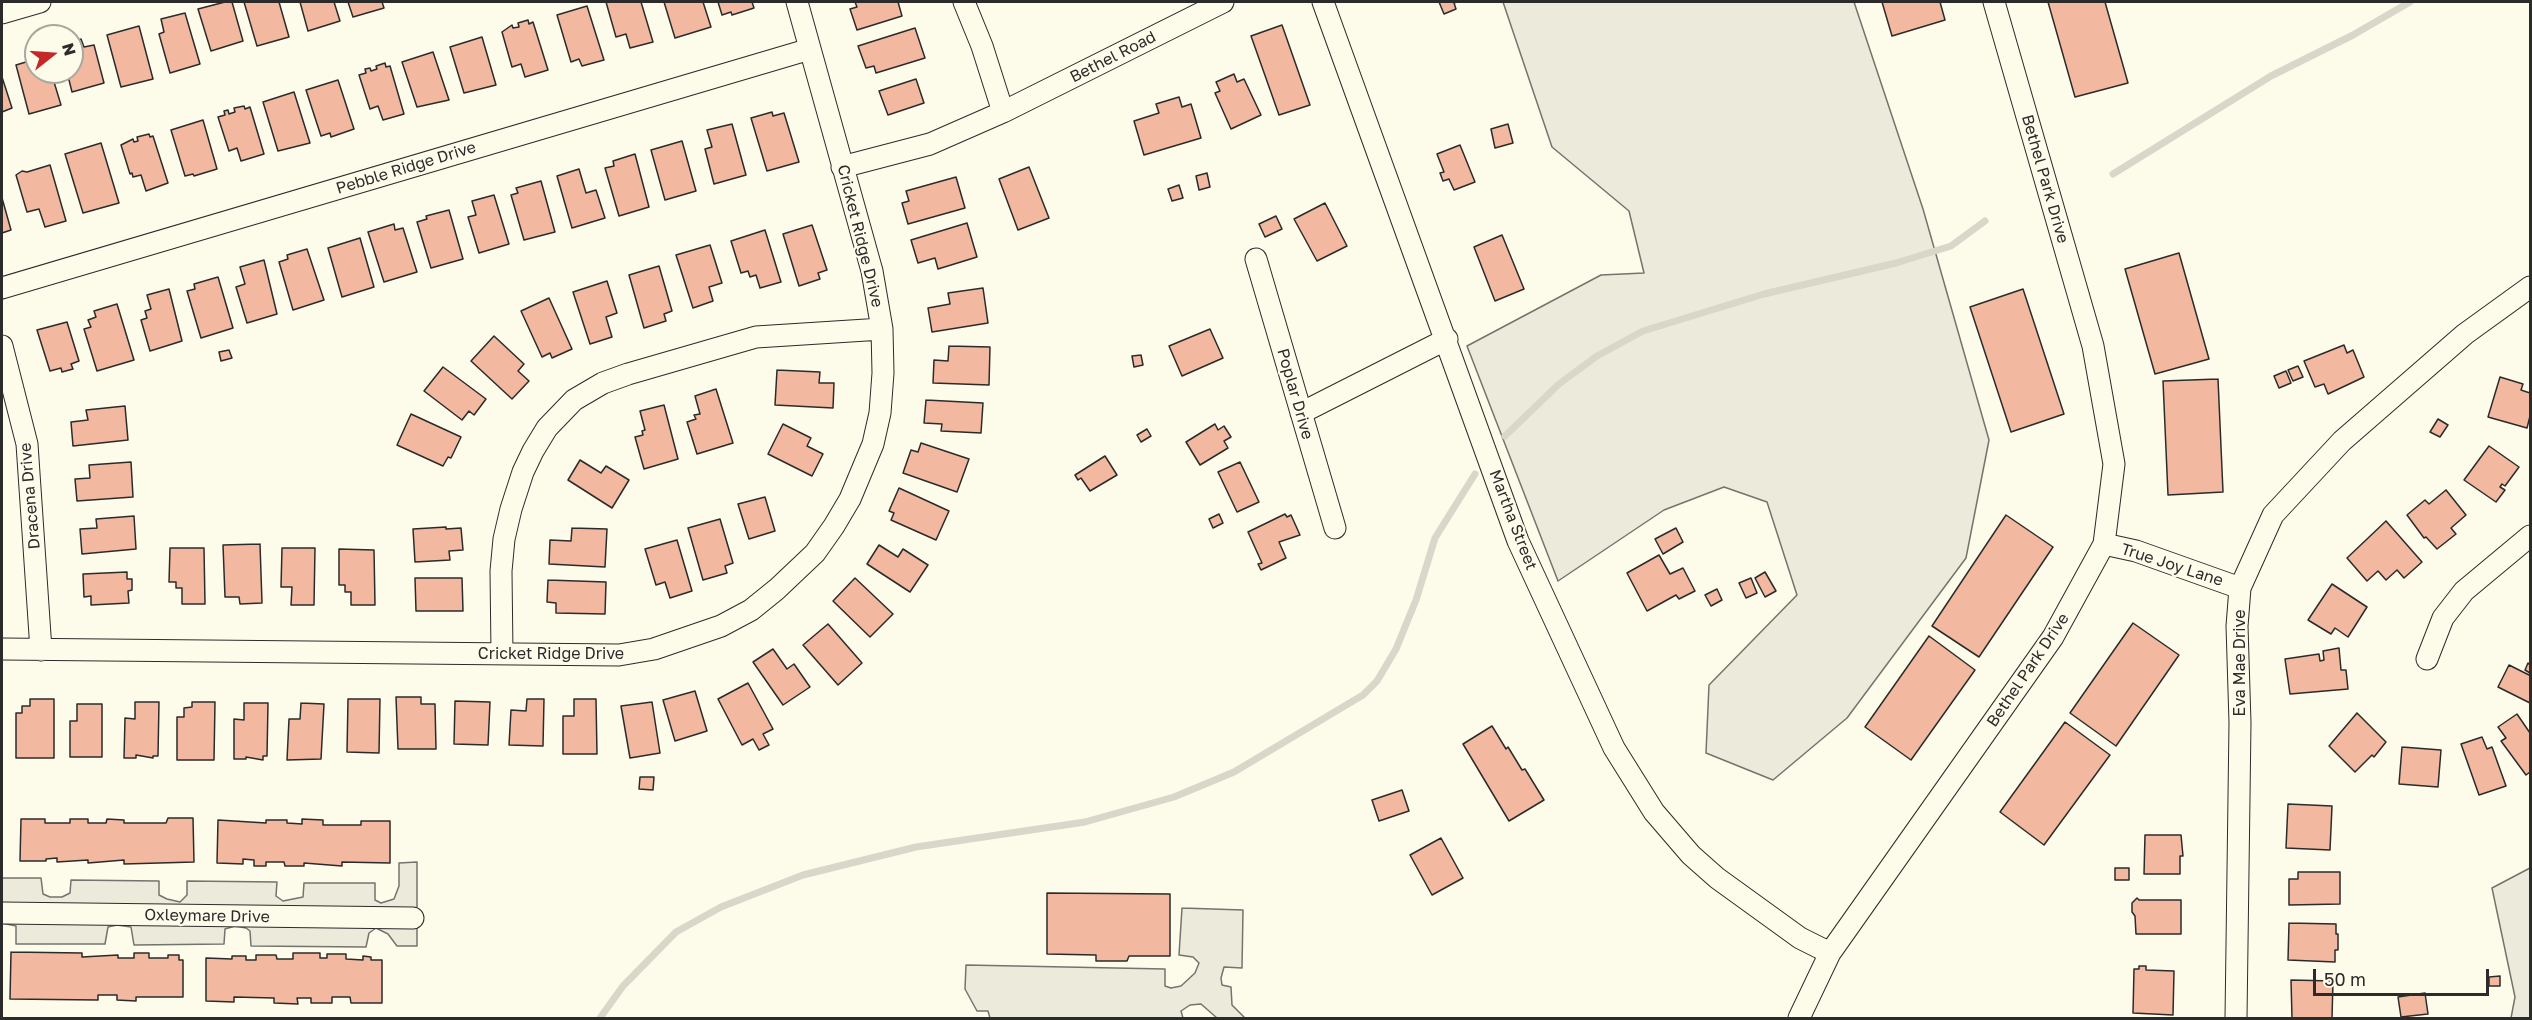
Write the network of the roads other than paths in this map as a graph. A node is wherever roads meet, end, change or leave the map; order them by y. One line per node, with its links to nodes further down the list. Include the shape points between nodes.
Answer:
1 (40, 2): 7 (street)
2 (797, 2): 8 (street, Cricket Ridge Drive)
3 (964, 2): 9 (street)
4 (1223, 2): 9 (street, Bethel Road)
5 (1323, 2): 15 (street, Martha Street)
6 (1994, 2): 20 (street, Bethel Park Drive, via 2093,346 2115,464)
7 (2, 13)
8 (810, 49): 10 (street, Cricket Ridge Drive); 13 (street, Pebble Ridge Drive)
9 (1003, 112): 10 (street, Bethel Road, via 930,144)
10 (842, 167): 14 (street, Cricket Ridge Drive, via 872,271)
11 (1256, 259): 17 (street, Poplar Drive)
12 (2530, 287): 21 (street, Eva Mae Drive, via 2465,334 2342,441 2273,515)
13 (2, 288)
14 (882, 329): 24 (street, Cricket Ridge Drive, via 884,373 880,412 861,475 834,526 814,553 777,589 751,610 721,626 654,649 619,655); 24 (street, via 756,337 628,374 574,400 547,428 533,451 512,509 501,571)
15 (1447, 339): 17 (street); 28 (street, Martha Street, via 1518,541 1614,748 1654,812 1691,855 1800,938)
16 (2, 346): 23 (street, Dracena Drive, via 27,444)
17 (1301, 413): 18 (street, Poplar Drive)
18 (1335, 528)
19 (2530, 536): 25 (street, via 2464,591 2443,618)
20 (2104, 544): 21 (street, True Joy Lane, via 2136,551); 28 (street, Bethel Park Drive, via 2053,637)
21 (2240, 588): 30 (street, Eva Mae Drive)
22 (2, 649): 23 (street, Cricket Ridge Drive)
23 (41, 650): 24 (street, Cricket Ridge Drive)
24 (502, 654)
25 (2427, 659)
26 (2, 913): 27 (street, Oxleymare Drive)
27 (413, 918)
28 (1830, 953): 29 (street, Bethel Park Drive)
29 (1799, 1018)
30 (2236, 1018)

